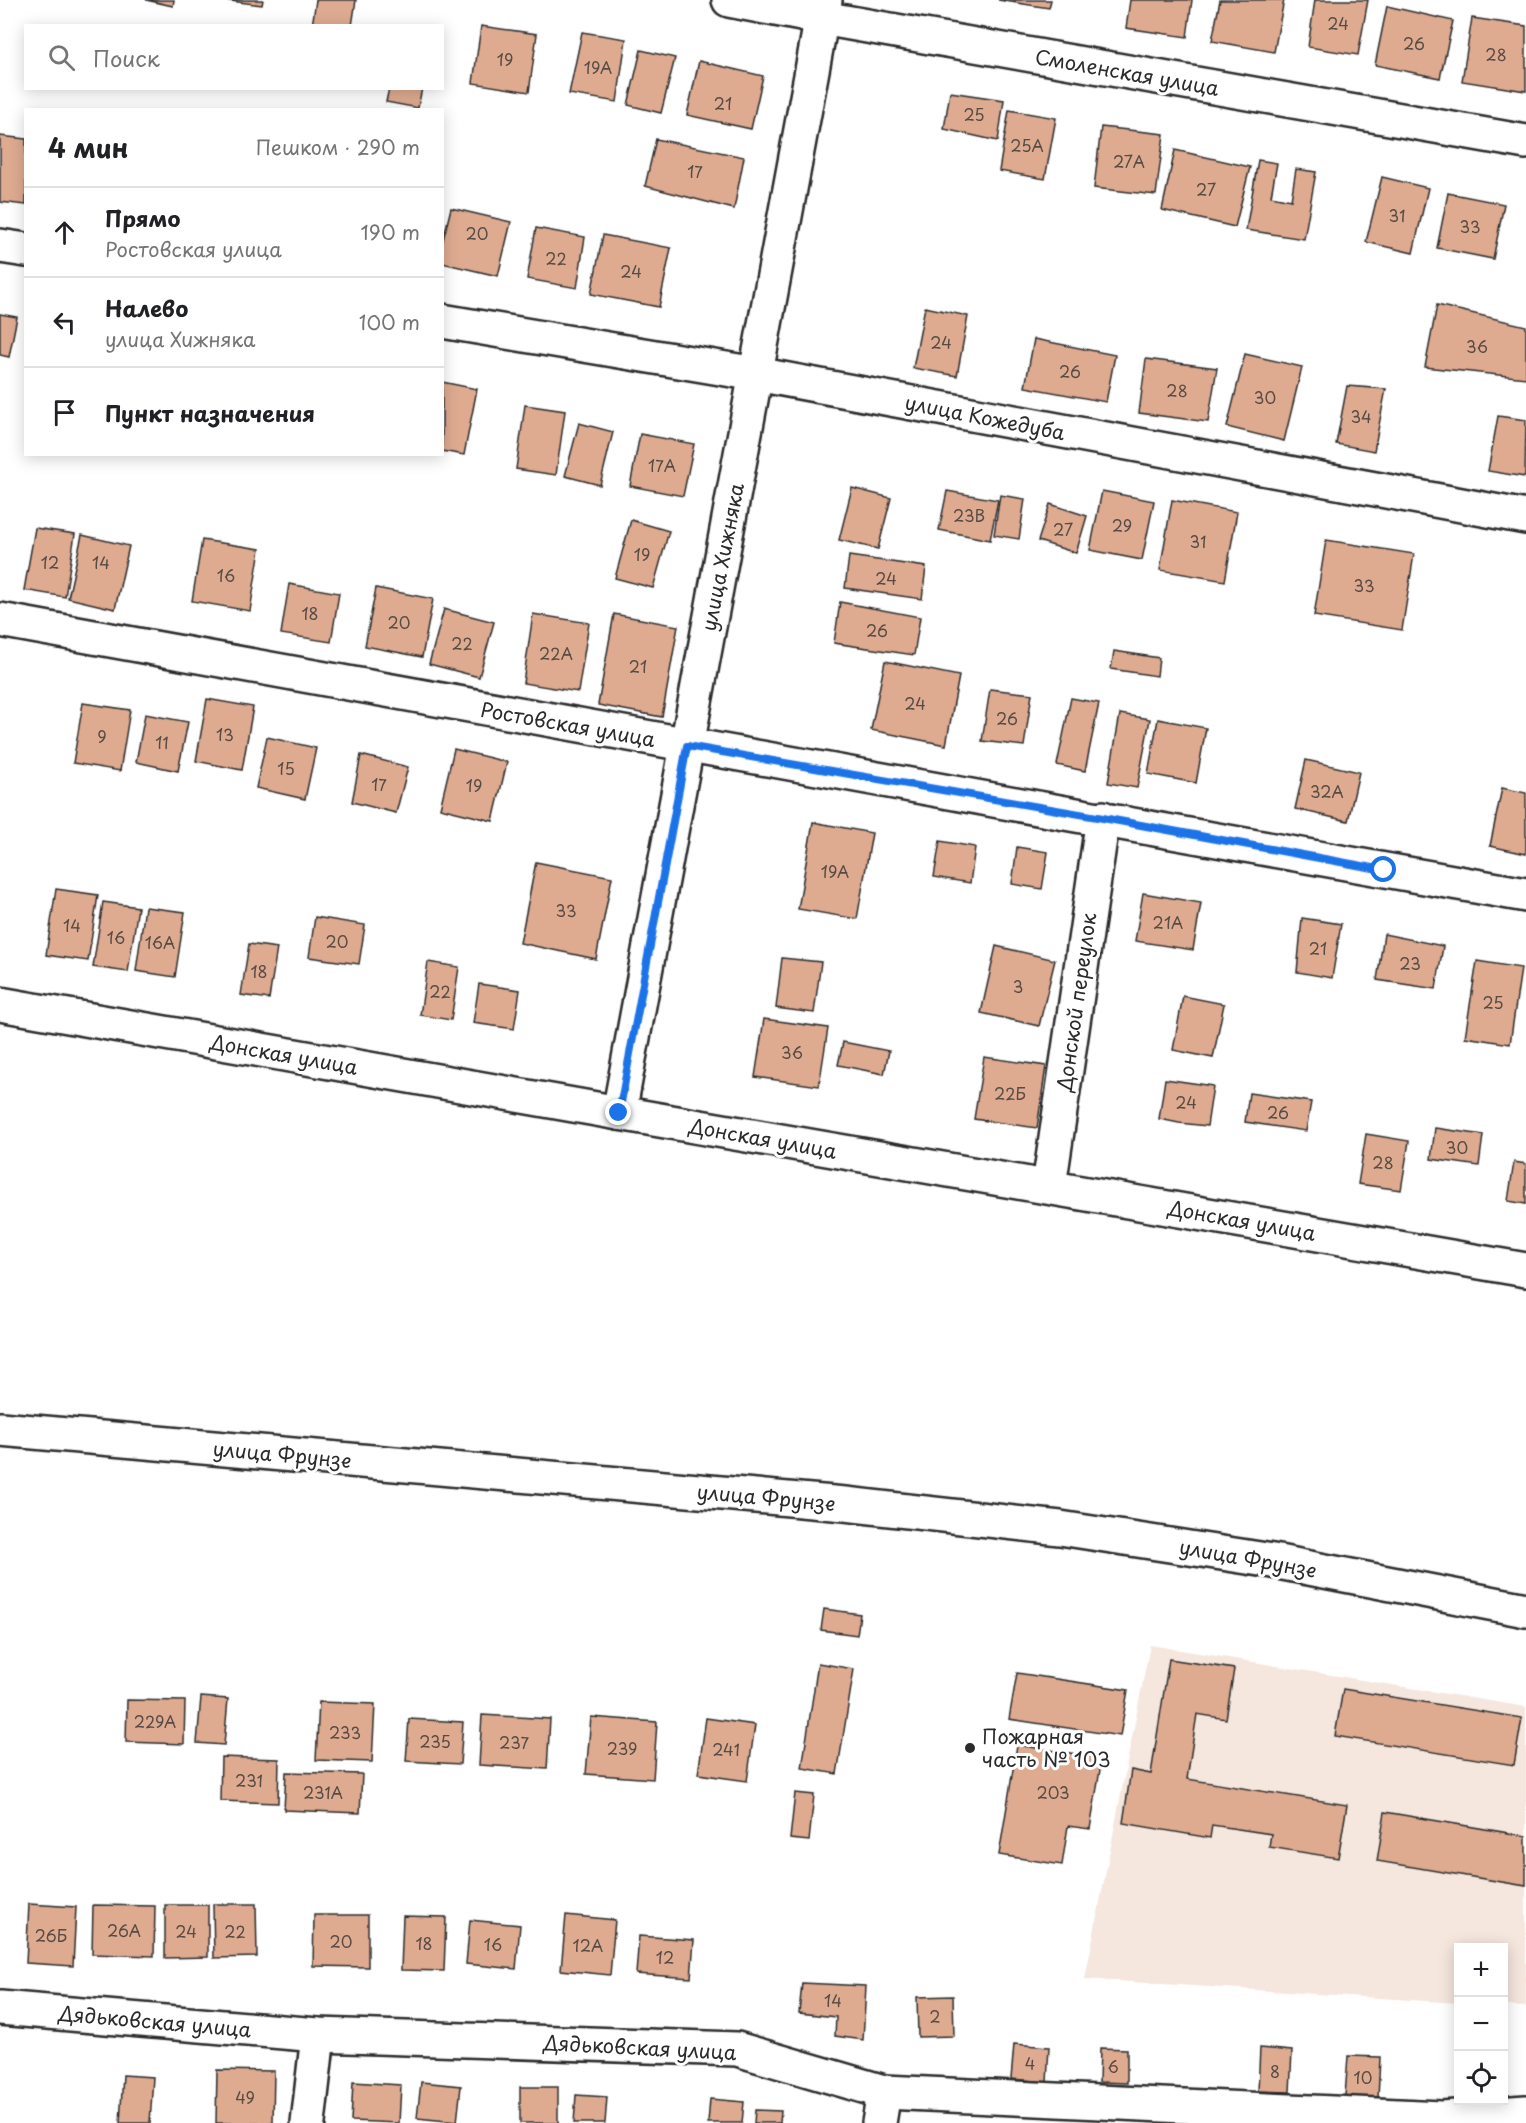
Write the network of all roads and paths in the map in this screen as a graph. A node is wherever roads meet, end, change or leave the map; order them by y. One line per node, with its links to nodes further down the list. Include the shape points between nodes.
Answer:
1 (729, 0): 2 (street, Смоленская улица)
2 (824, 9): 3 (street, Смоленская улица); 7 (street, улица Хижняка)
3 (1526, 142)
4 (0, 246): 5 (street)
5 (24, 250)
6 (444, 321): 7 (street, улица Кожедуба)
7 (756, 374): 8 (street, улица Кожедуба); 10 (street, улица Хижняка)
8 (1526, 517)
9 (0, 620): 10 (street, Ростовская улица)
10 (687, 746): 11 (street, Ростовская улица); 14 (street, улица Хижняка)
11 (1103, 818): 12 (street, Ростовская улица); 15 (street, Донской переулок)
12 (1526, 895)
13 (0, 1004): 14 (street, Донская улица)
14 (619, 1113): 15 (street, Донская улица)
15 (1049, 1186): 16 (street, Донская улица)
16 (1526, 1270)
17 (0, 1429): 18 (street, улица Фрунзе, via 844,1504 1049,1526 1274,1561)
18 (1526, 1610)
19 (0, 2007): 20 (street, Дядьковская улица)
20 (318, 2035): 21 (street, Дядьковская улица, via 737,2049); 24 (street)
21 (881, 2107): 23 (street, Дядьковская улица)
22 (1526, 2112): 23 (street, Дядьковская улица)
23 (1442, 2121)
24 (308, 2123)

